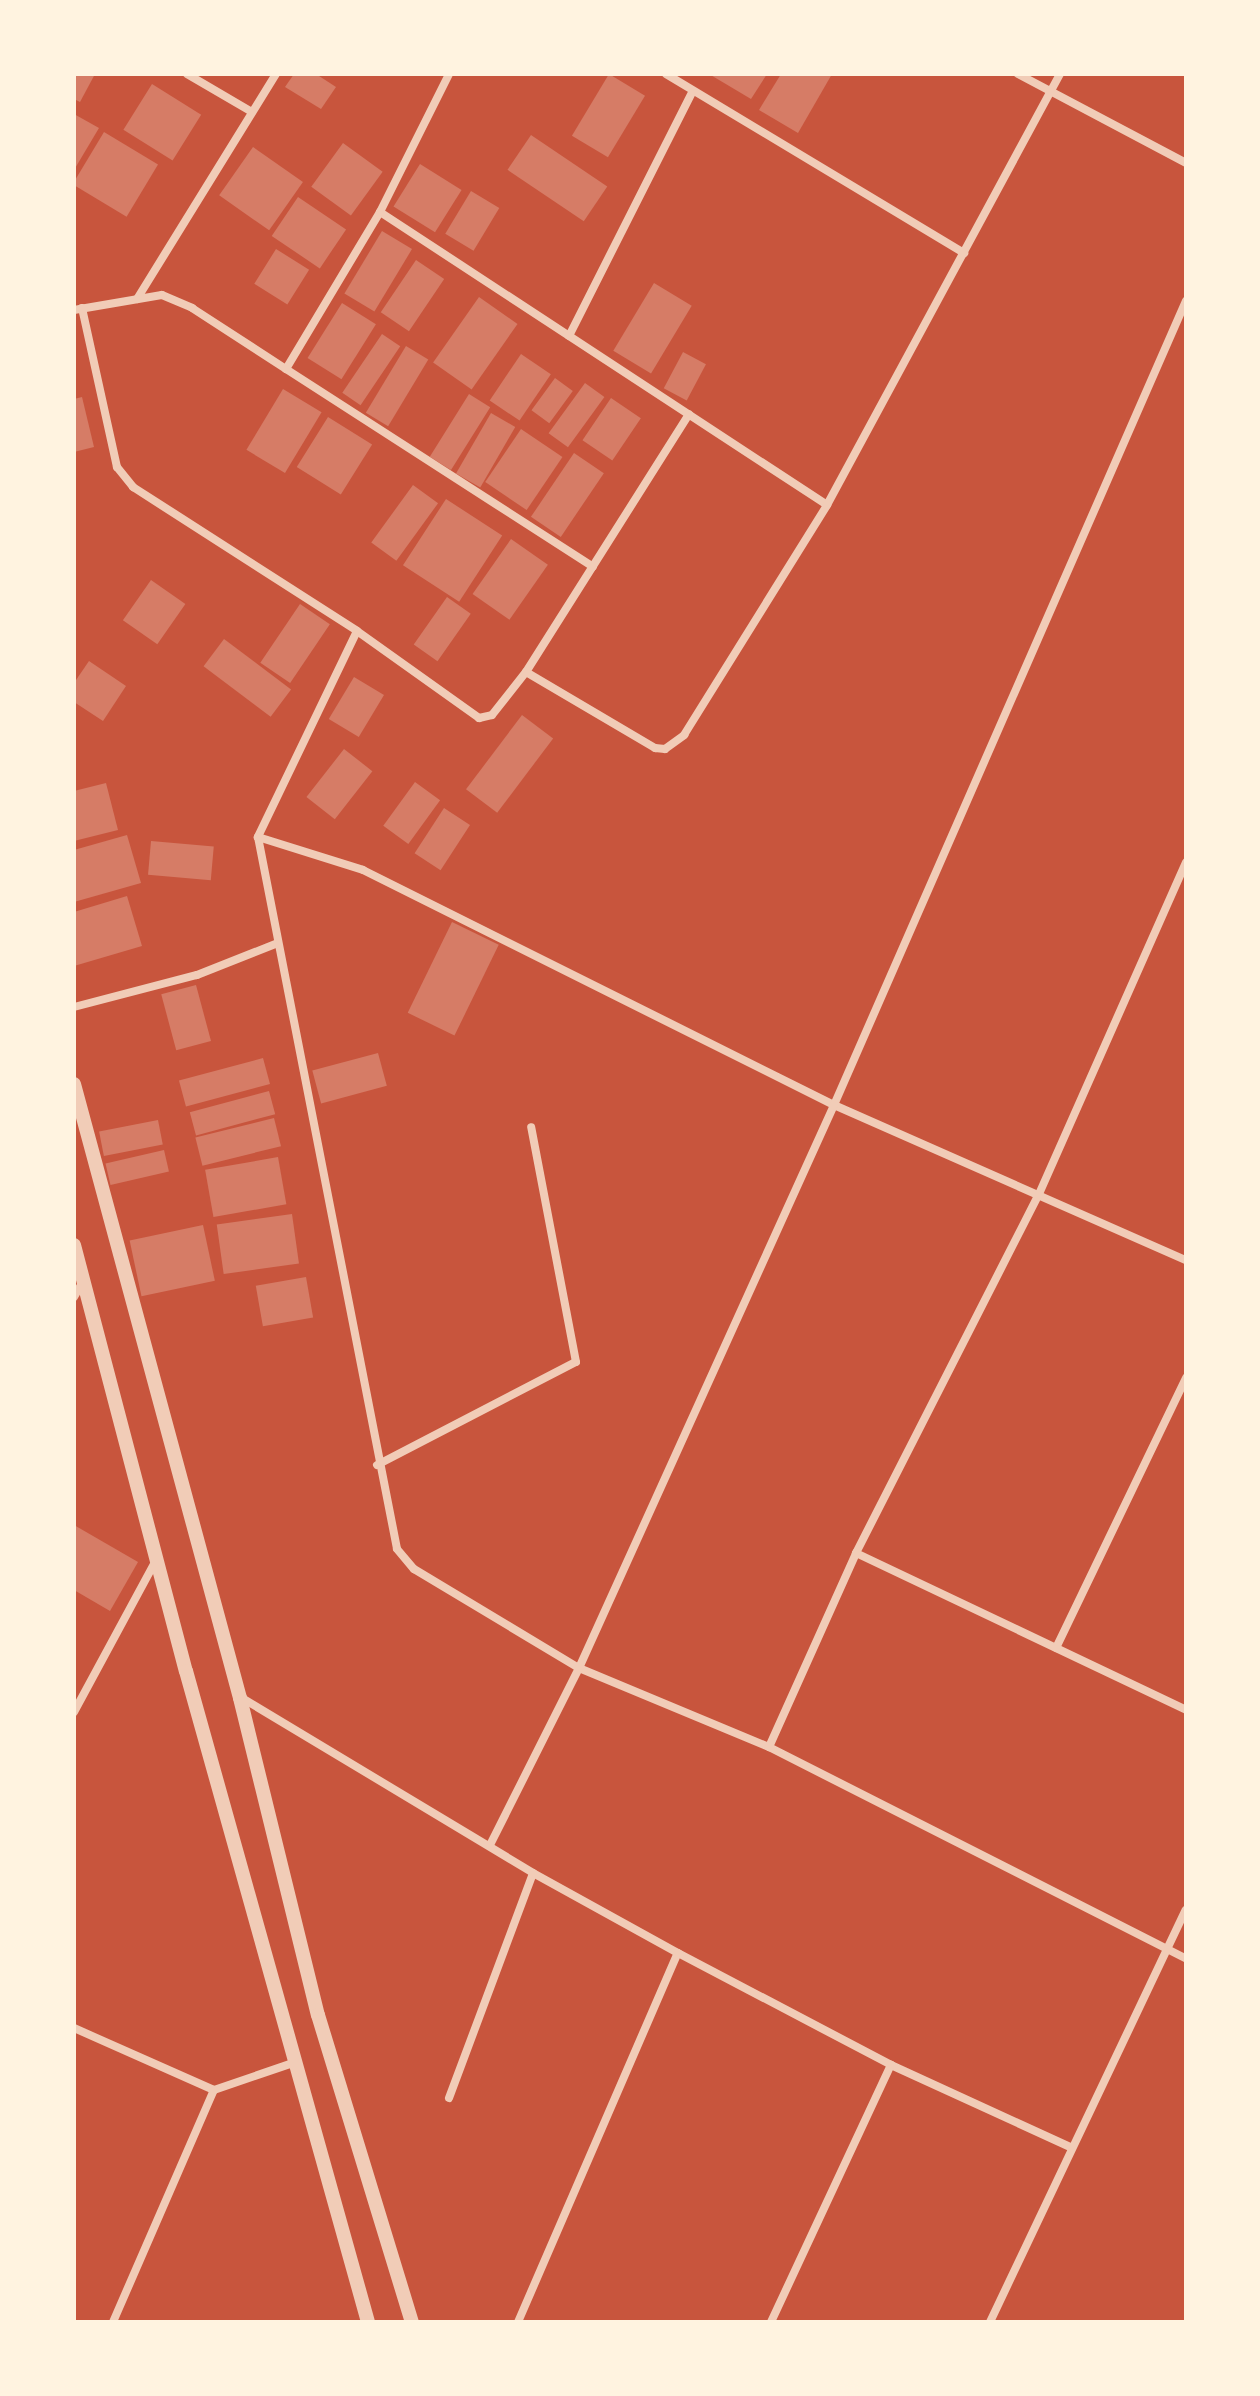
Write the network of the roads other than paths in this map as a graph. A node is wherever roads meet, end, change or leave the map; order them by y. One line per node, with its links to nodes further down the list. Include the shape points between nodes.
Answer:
1 (187, 74): 9 (street)
2 (276, 74): 9 (street)
3 (449, 74): 11 (street)
4 (666, 74): 7 (street)
5 (1018, 74): 8 (street)
6 (1060, 74): 8 (street)
7 (691, 94): 12 (street); 16 (street)
8 (1049, 95): 10 (street); 12 (street)
9 (252, 112): 13 (street)
10 (1186, 163)
11 (380, 212): 16 (street); 17 (street)
12 (964, 253): 19 (street)
13 (137, 299): 15 (street); 17 (street, via 162,295 177,300)
14 (1186, 301): 28 (street)
15 (78, 309): 21 (street, via 117,467 133,487)
16 (569, 336): 18 (street)
17 (286, 369): 20 (street)
18 (689, 414): 19 (street); 20 (street)
19 (827, 505): 22 (street, via 676,743 655,748)
20 (593, 567): 22 (street)
21 (357, 631): 22 (street, via 479,718 492,715); 23 (street)
22 (526, 672)
23 (258, 837): 25 (street); 28 (street, via 363,870)
24 (1186, 862): 30 (street)
25 (278, 943): 26 (street, via 197,975); 36 (street)
26 (74, 1007)
27 (74, 1084): 41 (street)
28 (834, 1105): 30 (street); 40 (street)
29 (531, 1127): 36 (street, via 576,1362)
30 (1039, 1194): 32 (street); 37 (street)
31 (74, 1245): 33 (street)
32 (1186, 1260)
33 (84, 1280): 34 (street); 38 (street)
34 (74, 1297)
35 (1186, 1378): 39 (street)
36 (377, 1465): 40 (street, via 397,1549 414,1569)
37 (856, 1553): 39 (street); 44 (street)
38 (157, 1559): 43 (street); 52 (street)
39 (1056, 1648): 42 (street)
40 (579, 1668): 44 (street); 45 (street)
41 (240, 1698): 45 (street); 59 (street, via 318,2015)
42 (1186, 1710)
43 (74, 1712)
44 (769, 1747): 48 (street)
45 (490, 1845): 46 (street)
46 (533, 1873): 49 (street); 55 (street)
47 (1186, 1910): 48 (street)
48 (1169, 1950): 50 (street); 56 (street)
49 (678, 1953): 53 (street); 60 (street)
50 (1186, 1959)
51 (74, 2028): 54 (street)
52 (293, 2063): 54 (street); 57 (street)
53 (891, 2065): 56 (street); 61 (street)
54 (214, 2090): 58 (street)
55 (449, 2098)
56 (1070, 2147): 62 (street)
57 (364, 2319)
58 (113, 2322)
59 (412, 2322)
60 (518, 2322)
61 (771, 2322)
62 (990, 2322)

